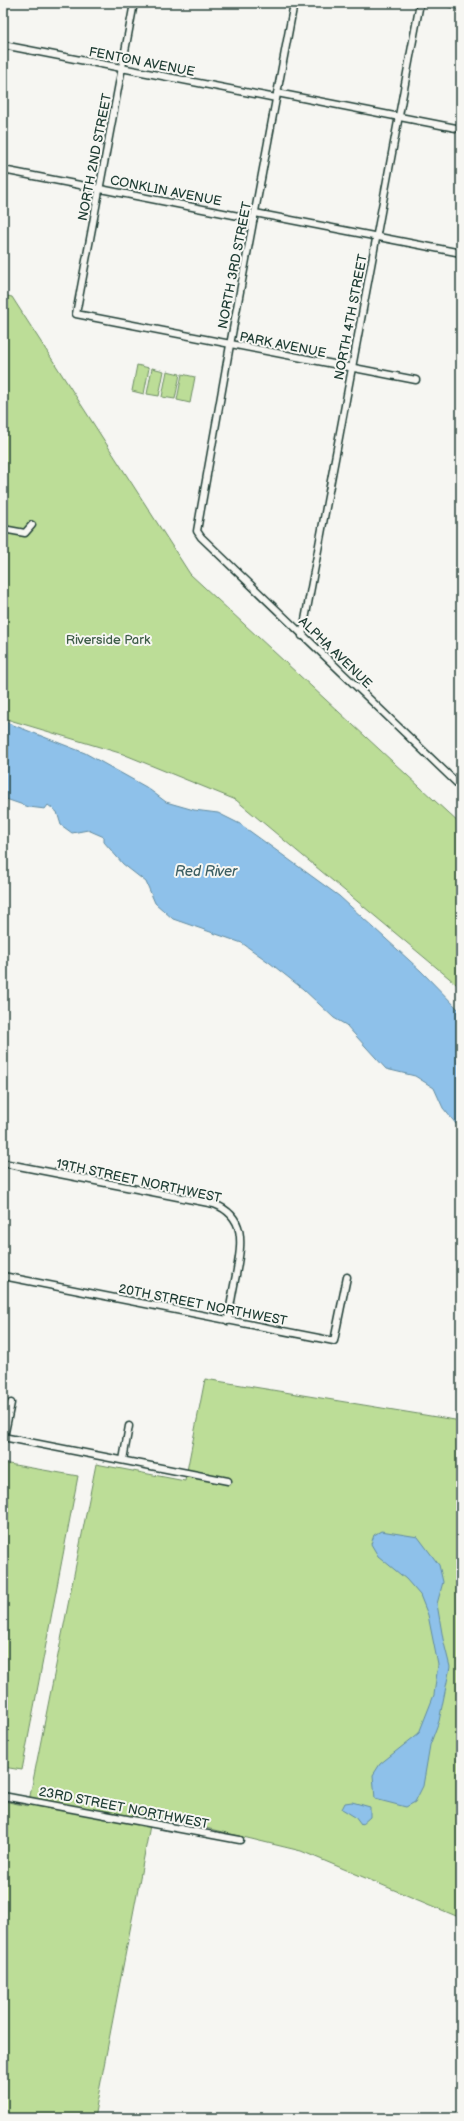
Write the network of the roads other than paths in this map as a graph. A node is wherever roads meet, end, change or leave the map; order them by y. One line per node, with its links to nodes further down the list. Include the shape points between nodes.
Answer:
1 (134, 3): 7 (street, NORTH 2ND STREET)
2 (294, 3): 8 (street, NORTH 3RD STREET)
3 (420, 3): 9 (street, NORTH 4TH STREET)
4 (450, 3): 5 (street)
5 (461, 5)
6 (3, 45): 7 (street, FENTON AVENUE)
7 (122, 68): 8 (street, FENTON AVENUE); 12 (street, NORTH 2ND STREET)
8 (277, 96): 9 (street, FENTON AVENUE); 13 (street, NORTH 3RD STREET)
9 (399, 117): 10 (street, FENTON AVENUE); 14 (street, NORTH 4TH STREET)
10 (461, 129)
11 (3, 170): 12 (street, CONKLIN AVENUE)
12 (99, 189): 13 (street, CONKLIN AVENUE); 16 (street, NORTH 2ND STREET)
13 (254, 216): 14 (street, CONKLIN AVENUE); 17 (street, NORTH 3RD STREET)
14 (377, 236): 15 (street, CONKLIN AVENUE); 18 (street, NORTH 4TH STREET)
15 (461, 253)
16 (76, 314): 17 (street, PARK AVENUE)
17 (230, 345): 18 (street, PARK AVENUE); 22 (street, NORTH 3RD STREET)
18 (352, 368): 19 (street, PARK AVENUE); 23 (street, NORTH 4TH STREET)
19 (416, 380)
20 (32, 525): 21 (street, via 25,533)
21 (3, 529)
22 (197, 531): 23 (street, ALPHA AVENUE)
23 (302, 636): 24 (street, ALPHA AVENUE)
24 (461, 787)
25 (3, 1162): 28 (street, 19TH STREET NORTHWEST, via 222,1207 234,1218 241,1237)
26 (3, 1276): 28 (street, 20TH STREET NORTHWEST)
27 (347, 1277): 28 (street, 20TH STREET NORTHWEST, via 334,1341)
28 (228, 1321)
29 (11, 1403): 31 (street)
30 (129, 1426): 32 (street)
31 (4, 1437): 32 (street)
32 (123, 1460): 33 (street)
33 (228, 1481)
34 (3, 1796): 35 (street, 23RD STREET NORTHWEST)
35 (240, 1840)

